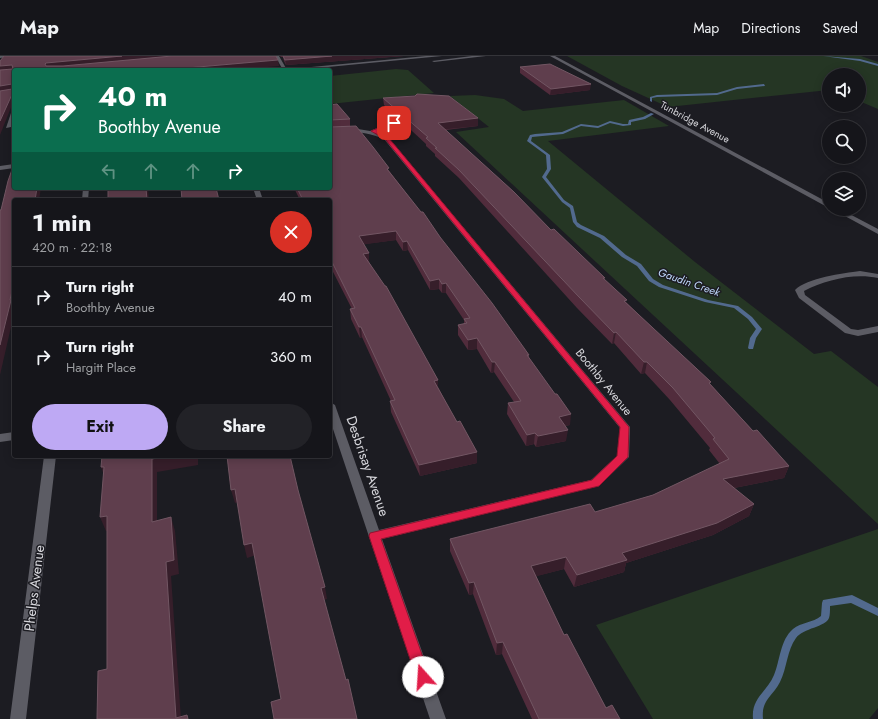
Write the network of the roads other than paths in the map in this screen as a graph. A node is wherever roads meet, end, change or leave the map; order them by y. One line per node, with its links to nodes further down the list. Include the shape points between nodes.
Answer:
1 (11, 56): 5 (street)
2 (440, 56): 9 (street)
3 (484, 56): 10 (street)
4 (552, 56): 18 (street, Tunbridge Avenue)
5 (0, 57)
6 (278, 58): 7 (street); 8 (street)
7 (287, 59)
8 (282, 68)
9 (305, 68)
10 (332, 70)
11 (394, 123): 15 (street)
12 (11, 127): 13 (street)
13 (0, 128)
14 (332, 131): 15 (street)
15 (373, 131): 27 (street, Boothby Avenue, via 386,138 624,427 622,457 595,483)
16 (12, 166): 17 (street)
17 (0, 168)
18 (822, 202)
19 (848, 216): 20 (street)
20 (878, 232)
21 (878, 276): 22 (street, via 865,273 839,277 800,290 802,296 846,330 858,333)
22 (878, 329)
23 (332, 411): 27 (street, Desbrisay Avenue)
24 (12, 436): 25 (street)
25 (0, 438)
26 (50, 458): 28 (street, Phelps Avenue)
27 (374, 536): 29 (street, Desbrisay Avenue)
28 (18, 719)
29 (438, 719)

